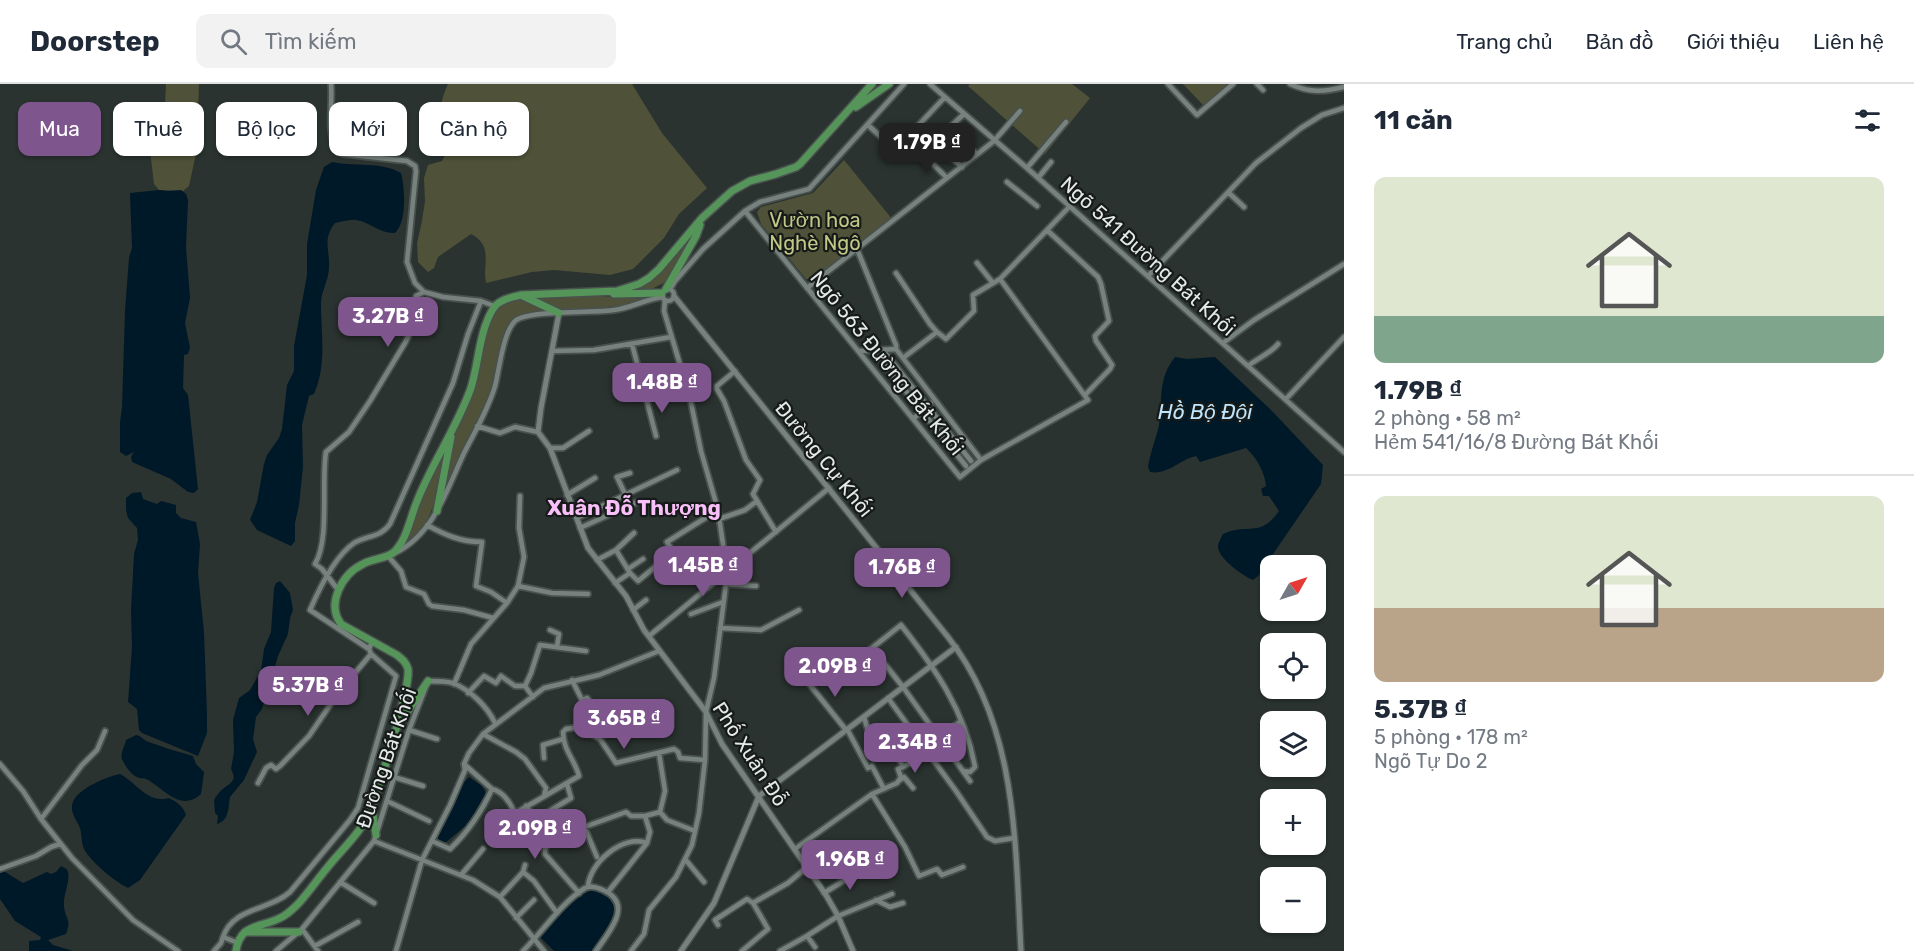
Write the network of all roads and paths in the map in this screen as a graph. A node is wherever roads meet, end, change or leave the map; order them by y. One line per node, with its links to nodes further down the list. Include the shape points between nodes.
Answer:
1 (331, 84): 44 (street, via 332,135 337,151 415,166 407,262 415,283)
2 (872, 84): 15 (main road)
3 (889, 84): 15 (main road)
4 (904, 84): 18 (street)
5 (930, 84): 12 (street, Ngõ 541 Đường Bát Khối)
6 (1168, 84): 7 (street, via 1197,115)
7 (1233, 84)
8 (1257, 84): 11 (street)
9 (1290, 84): 10 (street, via 1317,92)
10 (1344, 87)
11 (1263, 90)
12 (945, 97): 16 (street, Ngõ 541 Đường Bát Khối); 18 (street, via 895,150)
13 (1344, 108): 29 (street, via 1322,115 1290,136 1256,163)
14 (1020, 111): 20 (street)
15 (846, 113): 34 (main road, via 796,167 750,181 732,191)
16 (964, 114): 19 (street); 20 (street, Ngõ 541 Đường Bát Khối)
17 (1066, 122): 25 (street)
18 (868, 125): 33 (street, via 809,189 760,202)
19 (947, 129): 21 (street); 22 (street)
20 (994, 141): 22 (street); 25 (street, Ngõ 541 Đường Bát Khối)
21 (934, 142): 24 (street); 26 (street, via 922,153)
22 (977, 154): 24 (street)
23 (1050, 162): 27 (street)
24 (962, 167): 26 (street)
25 (1028, 168): 27 (street, Ngõ 541 Đường Bát Khối)
26 (947, 178): 36 (street)
27 (1038, 178): 31 (street, Ngõ 541 Đường Bát Khối)
28 (1007, 182): 30 (street)
29 (1229, 193): 32 (street); 40 (street)
30 (1037, 206)
31 (1070, 206): 35 (street); 40 (street, Ngõ 541 Đường Bát Khối)
32 (1244, 207)
33 (745, 211): 43 (street, Ngõ 563 Đường Bát Khối); 46 (street, via 702,249)
34 (702, 218): 45 (main road, via 650,278 617,291); 46 (main road)
35 (1048, 231): 41 (street); 67 (street, via 1101,284 1109,321 1095,336 1112,365)
36 (857, 249): 43 (street); 58 (street)
37 (977, 263): 42 (street)
38 (1344, 264): 55 (street)
39 (896, 273): 52 (street)
40 (1148, 276): 55 (street, Ngõ 541 Đường Bát Khối)
41 (1000, 279): 42 (street); 67 (street)
42 (993, 283): 52 (street, via 973,295 974,311 946,339)
43 (807, 288): 60 (street, Ngõ 563 Đường Bát Khối)
44 (424, 292): 49 (street); 106 (street, via 416,296 412,329 370,401 349,432 326,452 322,535 315,564)
45 (596, 292): 46 (main road); 47 (main road)
46 (665, 293): 48 (street); 48 (street, via 670,300); 51 (street, via 618,310); 53 (street, via 664,311)
47 (521, 295): 50 (main road); 51 (main road)
48 (674, 296): 65 (street, Đường Cự Khối)
49 (481, 301): 50 (street); 106 (street, via 453,383 390,524 378,535 348,548)
50 (494, 306): 74 (main road, via 470,389)
51 (559, 313): 59 (street); 73 (street, via 513,323 491,398)
52 (937, 332): 63 (street)
53 (671, 337): 56 (street); 66 (street)
54 (1344, 337): 69 (street)
55 (1223, 343): 64 (street, Ngõ 541 Đường Bát Khối)
56 (632, 344): 59 (street); 68 (street)
57 (1278, 344): 64 (street)
58 (896, 349): 60 (street); 63 (street)
59 (552, 351): 76 (street)
60 (859, 351): 72 (street, Ngõ 563 Đường Bát Khối)
61 (886, 354): 70 (street)
62 (877, 355): 71 (street)
63 (903, 358): 80 (street)
64 (1248, 366): 69 (street, Ngõ 541 Đường Bát Khối)
65 (735, 372): 86 (street, Đường Cự Khối); 90 (street, via 717,389 746,460 760,480 753,491)
66 (687, 390): 68 (street); 92 (street)
67 (1085, 395): 80 (street, via 1088,400)
68 (646, 399): 77 (street)
69 (1286, 399): 79 (street, Ngõ 541 Đường Bát Khối)
70 (930, 405): 71 (street); 81 (street)
71 (922, 411): 72 (street); 82 (street)
72 (913, 419): 80 (street, Ngõ 563 Đường Bát Khối, via 960,477)
73 (477, 426): 76 (street, via 500,433 515,427); 93 (street)
74 (452, 430): 93 (main road); 101 (main road, via 422,488 401,544)
75 (589, 431): 78 (street, via 563,448)
76 (538, 432): 78 (street, Phố Xuân Đỗ)
77 (656, 436)
78 (550, 448): 88 (street, Phố Xuân Đỗ)
79 (1344, 452)
80 (981, 460)
81 (971, 461)
82 (966, 466)
83 (676, 470): 87 (street)
84 (630, 473): 87 (street, via 617,477)
85 (596, 478): 88 (street)
86 (829, 488): 98 (street); 124 (street, Đường Cự Khối)
87 (625, 494): 94 (street)
88 (567, 495): 94 (street, Phố Xuân Đỗ)
89 (520, 496): 109 (street, via 519,528 524,557)
90 (757, 501): 95 (street); 98 (street)
91 (637, 502): 97 (street)
92 (718, 510): 95 (street); 104 (street, via 667,542 673,552 638,581)
93 (437, 511): 96 (street)
94 (577, 518): 97 (street, Phố Xuân Đỗ)
95 (719, 519): 105 (street)
96 (426, 525): 101 (street, via 409,544); 115 (street, via 466,542 482,542 476,586)
97 (580, 528): 103 (street, Phố Xuân Đỗ)
98 (776, 532): 105 (street)
99 (634, 533): 100 (street)
100 (616, 550): 103 (street); 104 (street)
101 (387, 555): 111 (main road, via 356,568); 119 (street, via 401,571 406,587 424,594 432,606)
102 (643, 559): 104 (street)
103 (597, 560): 107 (street, Phố Xuân Đỗ)
104 (629, 571): 107 (street)
105 (726, 573): 108 (street); 122 (street)
106 (327, 575): 111 (street); 125 (street, via 310,610)
107 (615, 583): 116 (street, Phố Xuân Đỗ)
108 (726, 584): 110 (street); 114 (street)
109 (519, 586): 112 (street, via 552,593); 115 (street)
110 (756, 586)
111 (339, 591): 125 (main road, via 335,616)
112 (588, 594)
113 (646, 600): 116 (street)
114 (723, 602): 118 (street); 120 (street)
115 (507, 603): 119 (street)
116 (633, 610): 122 (street, Phố Xuân Đỗ)
117 (800, 610): 120 (street, via 761,630)
118 (691, 614)
119 (494, 618): 134 (street, via 471,644)
120 (720, 628): 140 (street)
121 (550, 630): 123 (street, via 559,634)
122 (649, 636): 128 (street, Phố Xuân Đỗ)
123 (557, 647): 127 (street); 135 (street, via 540,645)
124 (956, 647): 130 (street); 192 (street, Đường Cự Khối, via 983,695 996,730)
125 (371, 648): 150 (main road, via 404,660 408,666 408,684); 168 (street, via 309,736 276,769 271,765 266,768); 230 (street, via 396,676 358,808 290,892 278,902 237,918)
126 (872, 648): 129 (street); 130 (street, via 901,625); 136 (street)
127 (586, 651)
128 (659, 651): 131 (street, via 599,675); 140 (street, Phố Xuân Đỗ)
129 (856, 660)
130 (932, 665): 136 (street); 143 (street)
131 (573, 680): 138 (street, via 544,688); 145 (street, via 582,700 587,698)
132 (806, 680): 148 (street)
133 (428, 681): 134 (street); 147 (street, Đường Bát Khối); 150 (main road)
134 (454, 684): 137 (street)
135 (525, 686): 137 (street, via 515,686 501,676 496,683 484,676); 138 (street)
136 (903, 687): 139 (street); 153 (street)
137 (468, 693): 144 (street, via 489,711)
138 (533, 697): 144 (street)
139 (888, 698): 142 (street); 158 (street)
140 (706, 712): 160 (street); 176 (street, Phố Xuân Đỗ, via 722,744)
141 (630, 715): 145 (street)
142 (864, 717): 148 (street); 156 (street)
143 (961, 721): 153 (street); 164 (street, via 975,767 970,772)
144 (495, 723): 151 (street)
145 (610, 725): 152 (street, via 609,732)
146 (884, 727): 163 (street)
147 (409, 730): 155 (street); 165 (street, Đường Bát Khối)
148 (847, 730): 173 (street); 176 (street)
149 (105, 731): 185 (street, via 97,750)
150 (394, 734): 180 (main road)
151 (483, 734): 162 (street); 175 (street, via 525,759 546,788)
152 (598, 738): 154 (street, via 579,727 563,732); 157 (street, via 616,763)
153 (939, 738): 164 (street)
154 (563, 739): 159 (street, via 543,745); 169 (street, via 579,776)
155 (437, 740)
156 (871, 741)
157 (659, 753): 160 (street, via 674,749 680,759); 182 (street, via 665,791)
158 (929, 754): 163 (street); 192 (street, via 987,837 995,841)
159 (544, 758)
160 (705, 760): 189 (street)
161 (0, 764): 185 (street)
162 (464, 764): 172 (street); 194 (street, via 465,770)
163 (903, 767): 167 (street, via 898,770)
164 (963, 771): 166 (street)
165 (394, 777): 170 (street); 177 (street, Đường Bát Khối)
166 (970, 781)
167 (899, 782): 171 (street, via 904,777); 173 (street)
168 (258, 783)
169 (567, 784): 175 (street); 186 (street, via 571,798)
170 (423, 786)
171 (913, 788)
172 (492, 789): 183 (street, via 501,791); 194 (street, via 480,815 450,849)
173 (884, 789): 174 (street)
174 (872, 794): 198 (street); 203 (street, via 919,876 938,869 942,875)
175 (544, 796): 178 (street)
176 (759, 796): 179 (street, Phố Xuân Đỗ); 181 (street)
177 (387, 801): 187 (street); 191 (street, Đường Bát Khối)
178 (526, 806): 183 (street); 186 (street)
179 (765, 806): 181 (street); 198 (street, Phố Xuân Đỗ)
180 (372, 808): 191 (main road); 228 (main road, via 361,828 292,909)
181 (754, 808): 243 (street, via 714,903)
182 (660, 812): 184 (street); 189 (street, via 667,820)
183 (514, 814): 190 (street)
184 (645, 816): 188 (street, via 626,812); 195 (street, via 650,832)
185 (41, 819): 196 (street)
186 (535, 819): 193 (street)
187 (429, 821)
188 (584, 826): 193 (street); 199 (street)
189 (695, 831): 200 (street)
190 (524, 835)
191 (375, 838): 201 (street); 209 (street, Đường Bát Khối)
192 (1014, 838): 247 (street, Đường Cự Khối)
193 (551, 839): 213 (street, via 545,854)
194 (432, 841): 201 (street)
195 (646, 843): 211 (street, via 635,841 612,851 592,870); 212 (street)
196 (60, 844): 206 (street); 235 (street, via 133,920)
197 (483, 849): 208 (street)
198 (795, 849): 204 (street, Phố Xuân Đỗ)
199 (597, 857)
200 (685, 859): 210 (street); 242 (street, via 649,910 644,934)
201 (422, 860): 208 (street); 238 (street)
202 (525, 865): 207 (street)
203 (963, 867)
204 (806, 868): 214 (street, Phố Xuân Đỗ); 220 (street)
205 (864, 868): 214 (street)
206 (0, 869)
207 (522, 872): 216 (street); 222 (street, via 534,881)
208 (460, 875): 216 (street)
209 (340, 882): 219 (street); 227 (street, Đường Bát Khối)
210 (704, 882)
211 (588, 887): 212 (street); 213 (street)
212 (608, 892): 241 (street, via 619,915)
213 (579, 893): 222 (street)
214 (824, 893): 223 (street, Phố Xuân Đỗ)
215 (892, 894): 218 (street)
216 (500, 897): 224 (street)
217 (534, 900): 224 (street)
218 (876, 900): 221 (street, via 890,907); 223 (street)
219 (374, 903)
220 (753, 903): 226 (street, via 747,899 715,920); 244 (street, via 768,929)
221 (903, 903)
222 (557, 913): 231 (street)
223 (838, 916): 229 (street); 246 (street, Phố Xuân Đỗ)
224 (516, 918): 231 (street)
225 (358, 922): 234 (street)
226 (718, 926)
227 (300, 930): 228 (main road); 234 (street); 237 (street, Đường Bát Khối)
228 (245, 932): 232 (main road)
229 (807, 936): 233 (street); 245 (street)
230 (223, 937): 232 (street); 236 (street)
231 (534, 940): 239 (street); 240 (street)
232 (237, 947)
233 (815, 947)
234 (317, 949)
235 (178, 951)
236 (214, 951)
237 (276, 951)
238 (396, 951)
239 (523, 951)
240 (544, 951)
241 (596, 951)
242 (631, 951)
243 (681, 951)
244 (742, 951)
245 (780, 951)
246 (853, 951)
247 (1021, 951)

